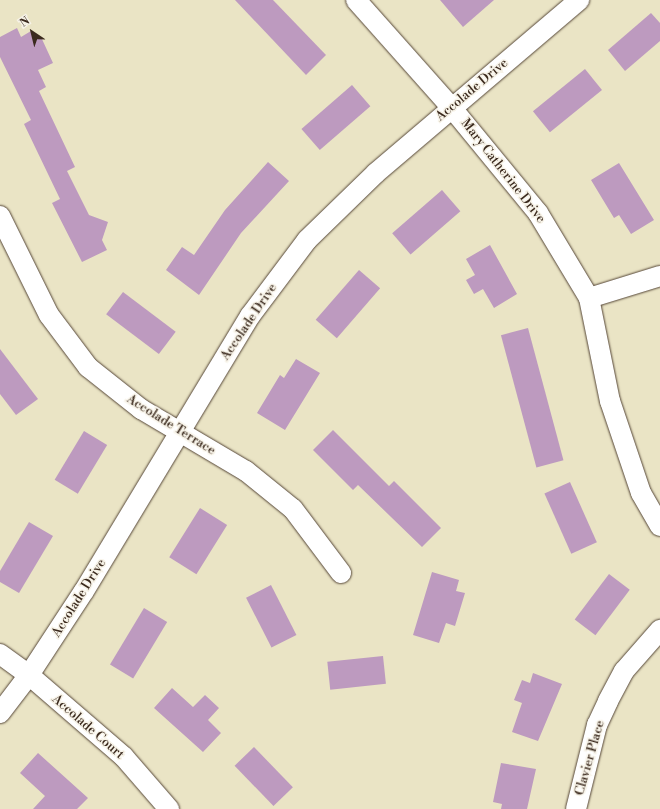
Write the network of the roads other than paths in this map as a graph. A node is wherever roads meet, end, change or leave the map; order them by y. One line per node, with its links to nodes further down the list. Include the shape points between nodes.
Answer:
1 (356, 0): 3 (street, Mary Catherine Drive)
2 (579, 0): 3 (street, Accolade Drive)
3 (451, 107): 6 (street, Mary Catherine Drive, via 538,213); 7 (street, Accolade Drive, via 376,173 307,240 250,316)
4 (0, 216): 7 (street, Accolade Terrace, via 49,315 88,367 141,409)
5 (660, 276): 6 (street)
6 (589, 298): 8 (street, Mary Catherine Drive, via 610,401 641,493)
7 (180, 432): 9 (street, Accolade Terrace, via 246,472 293,509); 12 (street, Accolade Drive, via 84,591)
8 (660, 526)
9 (341, 574)
10 (660, 630): 15 (street, Clavier Place, via 624,670 608,701 597,725)
11 (0, 654): 12 (street, Accolade Court)
12 (29, 676): 13 (street, Accolade Drive); 14 (street, Accolade Court, via 124,757)
13 (0, 713)
14 (169, 809)
15 (576, 809)

